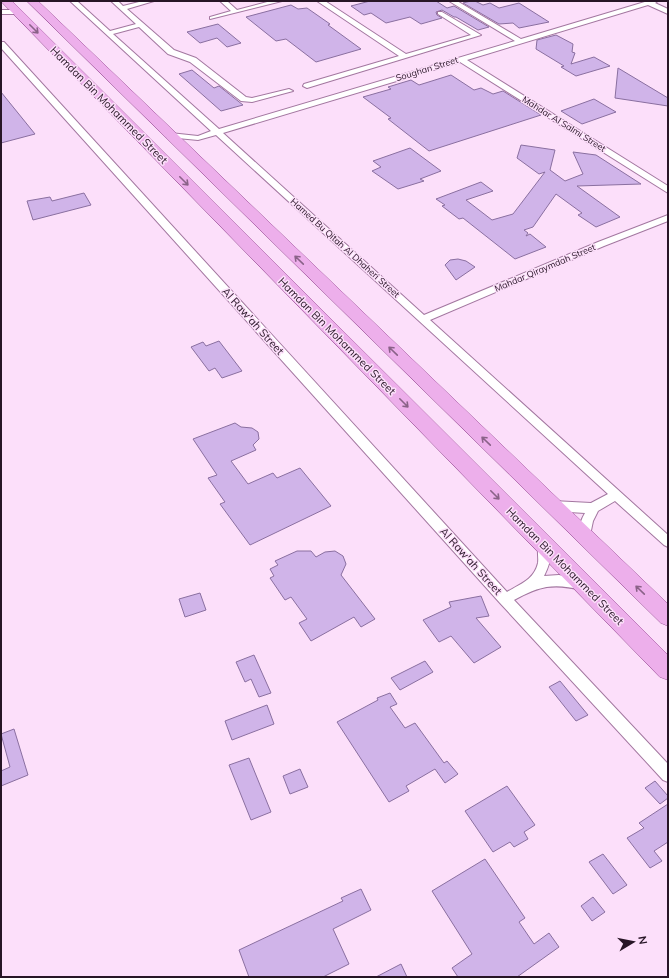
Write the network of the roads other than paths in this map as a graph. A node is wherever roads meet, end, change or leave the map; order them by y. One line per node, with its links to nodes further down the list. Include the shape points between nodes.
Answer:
1 (32, 1): 25 (main road, Hamdan Bin Mohammed Street)
2 (73, 1): 17 (street, Hamed Bu Qitah Al Dhaheri Street)
3 (114, 1): 11 (street)
4 (152, 1): 11 (street)
5 (222, 1): 12 (street)
6 (279, 1): 12 (street)
7 (320, 1): 20 (street)
8 (452, 1): 18 (street)
9 (652, 2): 13 (street); 18 (street, Soughan Street)
10 (7, 7): 36 (main road, Hamdan Bin Mohammed Street, one-way to 36)
11 (122, 8): 16 (street)
12 (236, 12): 15 (street)
13 (668, 12)
14 (440, 13): 20 (street, via 477,35)
15 (212, 18)
16 (141, 25): 17 (street); 23 (street, via 171,52 193,60 246,100)
17 (109, 33): 24 (street, Hamed Bu Qitah Al Dhaheri Street)
18 (520, 41): 21 (street, Soughan Street)
19 (1, 44): 39 (street, Al Raw'ah Street)
20 (405, 57): 22 (street)
21 (461, 59): 24 (street, Soughan Street); 28 (street, Mahdar Al Salmi Street)
22 (308, 86)
23 (289, 91)
24 (218, 132): 26 (street, Soughan Street); 30 (street, Hamed Bu Qitah Al Dhaheri Street)
25 (170, 135): 26 (street, Soughan Street); 27 (main road, Hamdan Bin Mohammed Street)
26 (198, 138): 27 (street)
27 (187, 151): 32 (main road, Hamdan Bin Mohammed Street, one-way to 27)
28 (668, 190)
29 (668, 218): 30 (street, Mahdar Qiraymdah Street)
30 (423, 319): 31 (street, Hamed Bu Qitah Al Dhaheri Street)
31 (616, 495): 33 (street); 35 (street, Hamed Bu Qitah Al Dhaheri Street)
32 (552, 506): 33 (street); 34 (main road, Hamdan Bin Mohammed Street)
33 (594, 508): 34 (street, via 587,521)
34 (586, 537): 40 (main road, Hamdan Bin Mohammed Street, one-way to 34)
35 (668, 542)
36 (544, 545): 37 (street, via 544,564); 38 (main road, Hamdan Bin Mohammed Street)
37 (534, 582): 38 (street, Al Raw'ah Street, via 560,581); 39 (street, Al Raw'ah Street)
38 (586, 586): 41 (main road, Hamdan Bin Mohammed Street)
39 (505, 599): 42 (street, Al Raw'ah Street)
40 (668, 617)
41 (668, 670)
42 (668, 774)

